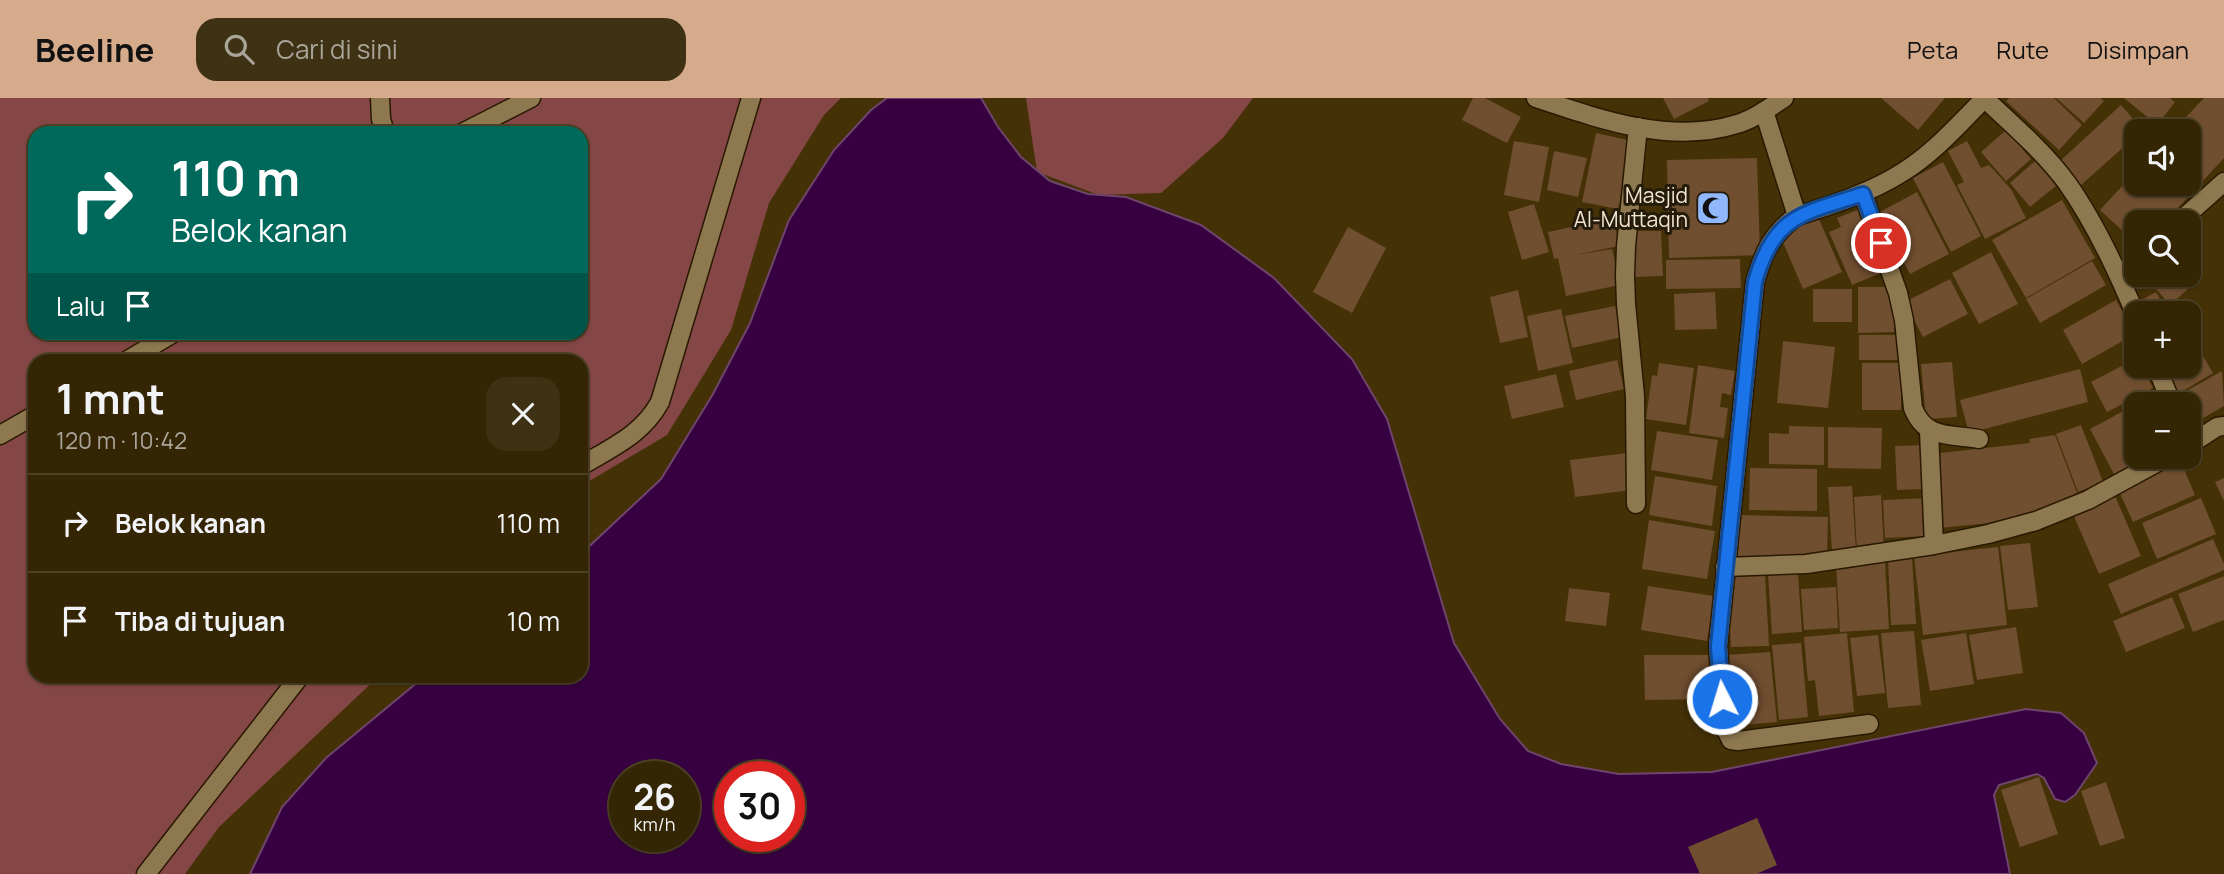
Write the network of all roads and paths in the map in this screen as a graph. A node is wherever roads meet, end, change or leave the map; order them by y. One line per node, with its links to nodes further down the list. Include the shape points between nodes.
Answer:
1 (380, 98): 8 (street)
2 (531, 98): 9 (street)
3 (751, 98): 26 (street, via 660,402 639,431)
4 (1536, 98): 10 (street)
5 (1784, 98): 7 (street)
6 (1984, 98): 12 (street, via 1926,156); 16 (street, via 2066,183)
7 (1764, 111): 10 (street, via 1737,124 1703,130); 14 (street)
8 (383, 126)
9 (476, 126)
10 (1639, 127): 28 (street, via 1625,275 1635,396)
11 (2224, 182): 13 (street)
12 (1863, 194): 14 (street); 22 (street, via 1898,293 1913,408)
13 (2192, 210)
14 (1797, 216): 30 (street, via 1772,238 1755,282)
15 (2124, 273): 16 (street)
16 (2120, 277): 17 (street)
17 (2130, 301)
18 (162, 340): 19 (street)
19 (138, 354)
20 (28, 419): 23 (street)
21 (2224, 426): 24 (street)
22 (1929, 431): 25 (street); 29 (street)
23 (0, 435)
24 (2201, 437)
25 (1979, 439)
26 (588, 462)
27 (2145, 469): 29 (street, via 2036,521)
28 (1636, 503)
29 (1934, 545): 30 (street, via 1807,564)
30 (1725, 567): 32 (street, via 1718,646 1724,726 1731,740)
31 (295, 683): 33 (street)
32 (1869, 724)
33 (146, 874)

